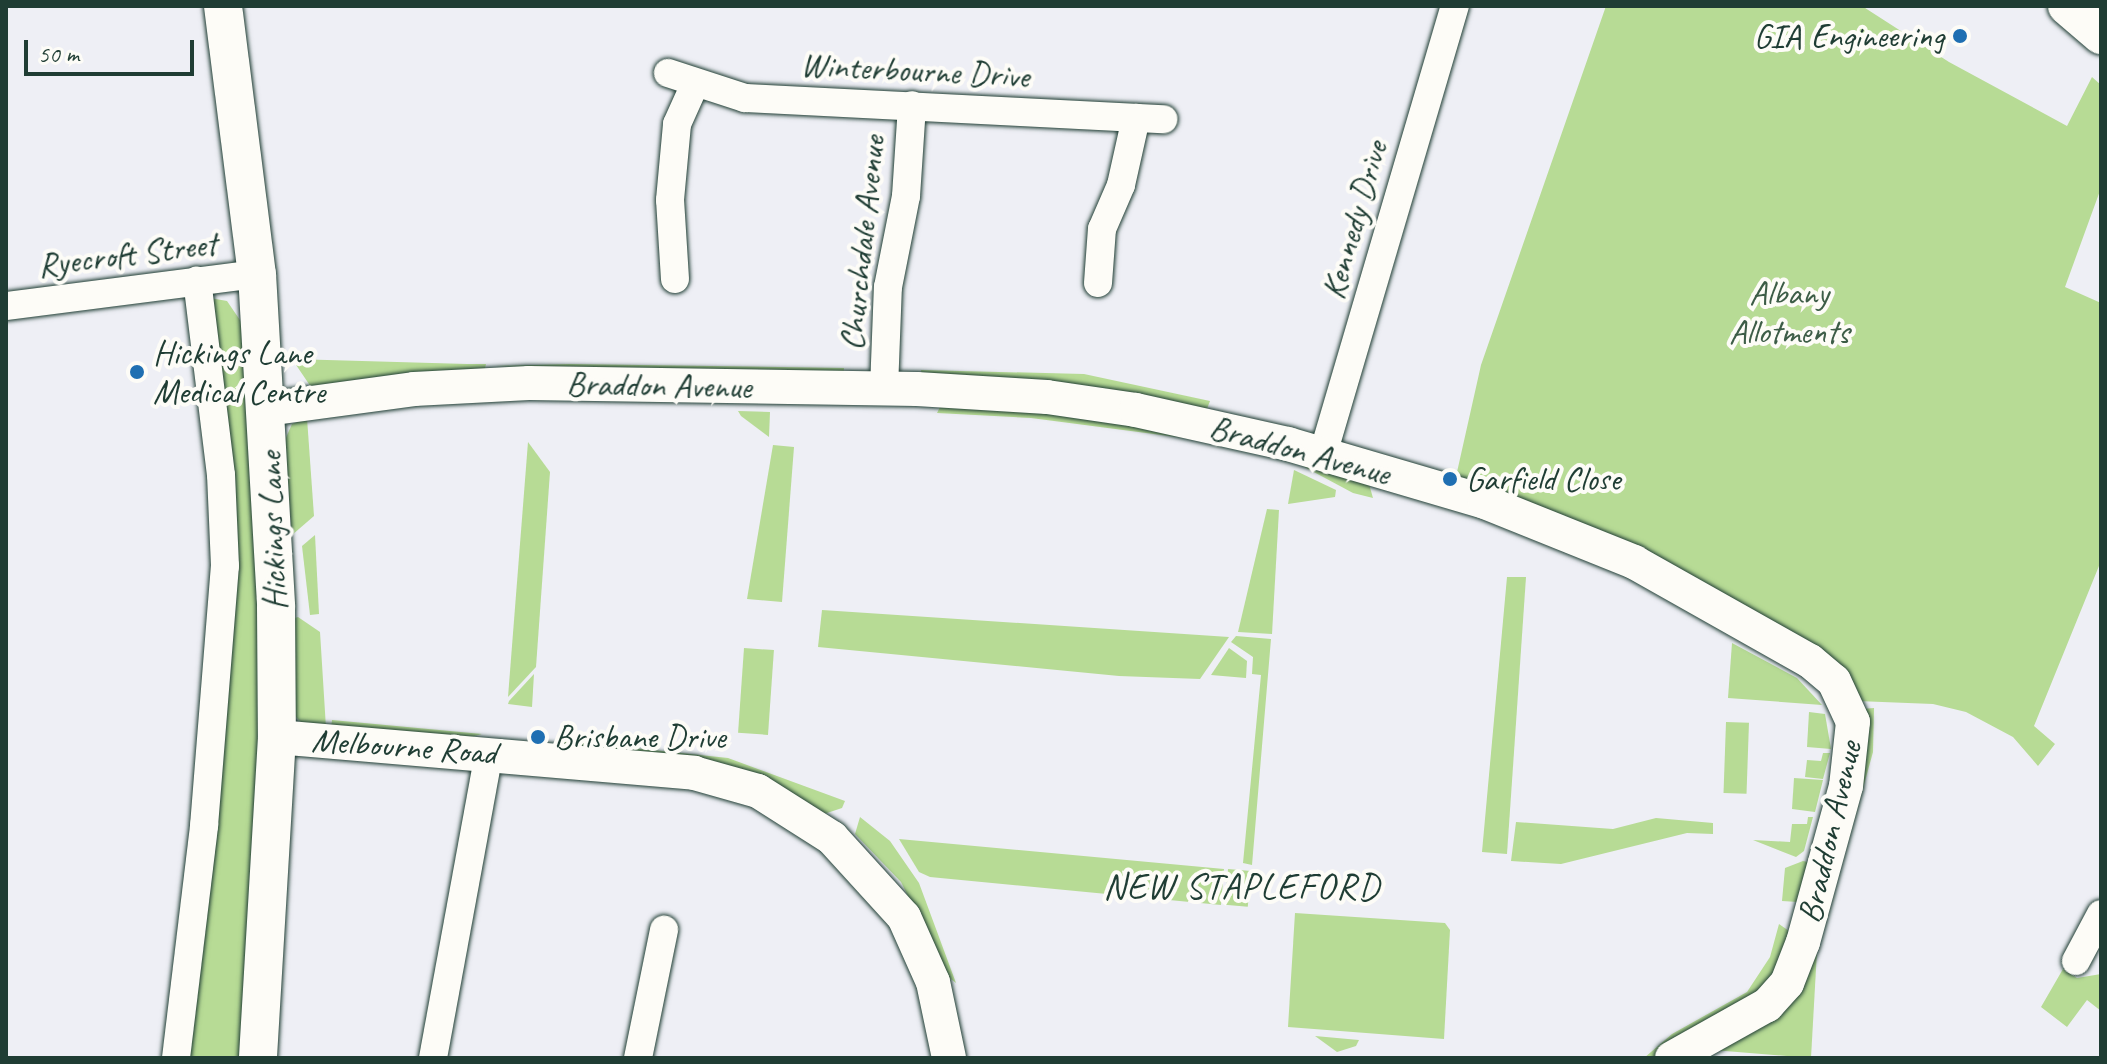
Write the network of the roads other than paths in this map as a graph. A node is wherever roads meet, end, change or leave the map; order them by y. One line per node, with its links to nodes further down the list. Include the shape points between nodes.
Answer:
1 (223, 6): 8 (main road, Hickings Lane)
2 (1455, 6): 15 (street, Kennedy Drive)
3 (2067, 6): 4 (main road)
4 (2101, 35)
5 (668, 73): 6 (street, Winterbourne Drive)
6 (695, 84): 7 (street, Winterbourne Drive, via 745,98); 9 (street, via 677,124 684,240)
7 (912, 105): 11 (street, Winterbourne Drive, via 1150,119 1102,229); 13 (street, Churchdale Avenue, via 906,196 888,287)
8 (257, 274): 10 (street, Ryecroft Street); 14 (main road, Hickings Lane)
9 (675, 279)
10 (197, 280): 12 (street, Ryecroft Street); 21 (street, Hickings Lane, via 221,475 225,566 204,826)
11 (1098, 283)
12 (6, 306)
13 (884, 389): 14 (street, Braddon Avenue, via 468,385); 15 (street, Braddon Avenue, via 1047,397 1122,407)
14 (267, 409): 16 (main road, Hickings Lane)
15 (1323, 454): 26 (street, Braddon Avenue, via 1485,502 1634,562 1810,661 1834,681 1847,704 1854,747 1797,964 1767,1005)
16 (277, 737): 17 (street, Melbourne Road); 22 (main road, Hickings Lane)
17 (489, 753): 23 (street); 25 (street, Melbourne Road, via 694,773 758,791 810,821 860,863 904,917 933,982)
18 (2099, 923): 20 (street)
19 (664, 930): 24 (street, via 658,1029)
20 (2076, 961)
21 (176, 1058)
22 (258, 1058)
23 (433, 1058)
24 (638, 1058)
25 (949, 1058)
26 (1672, 1058)

